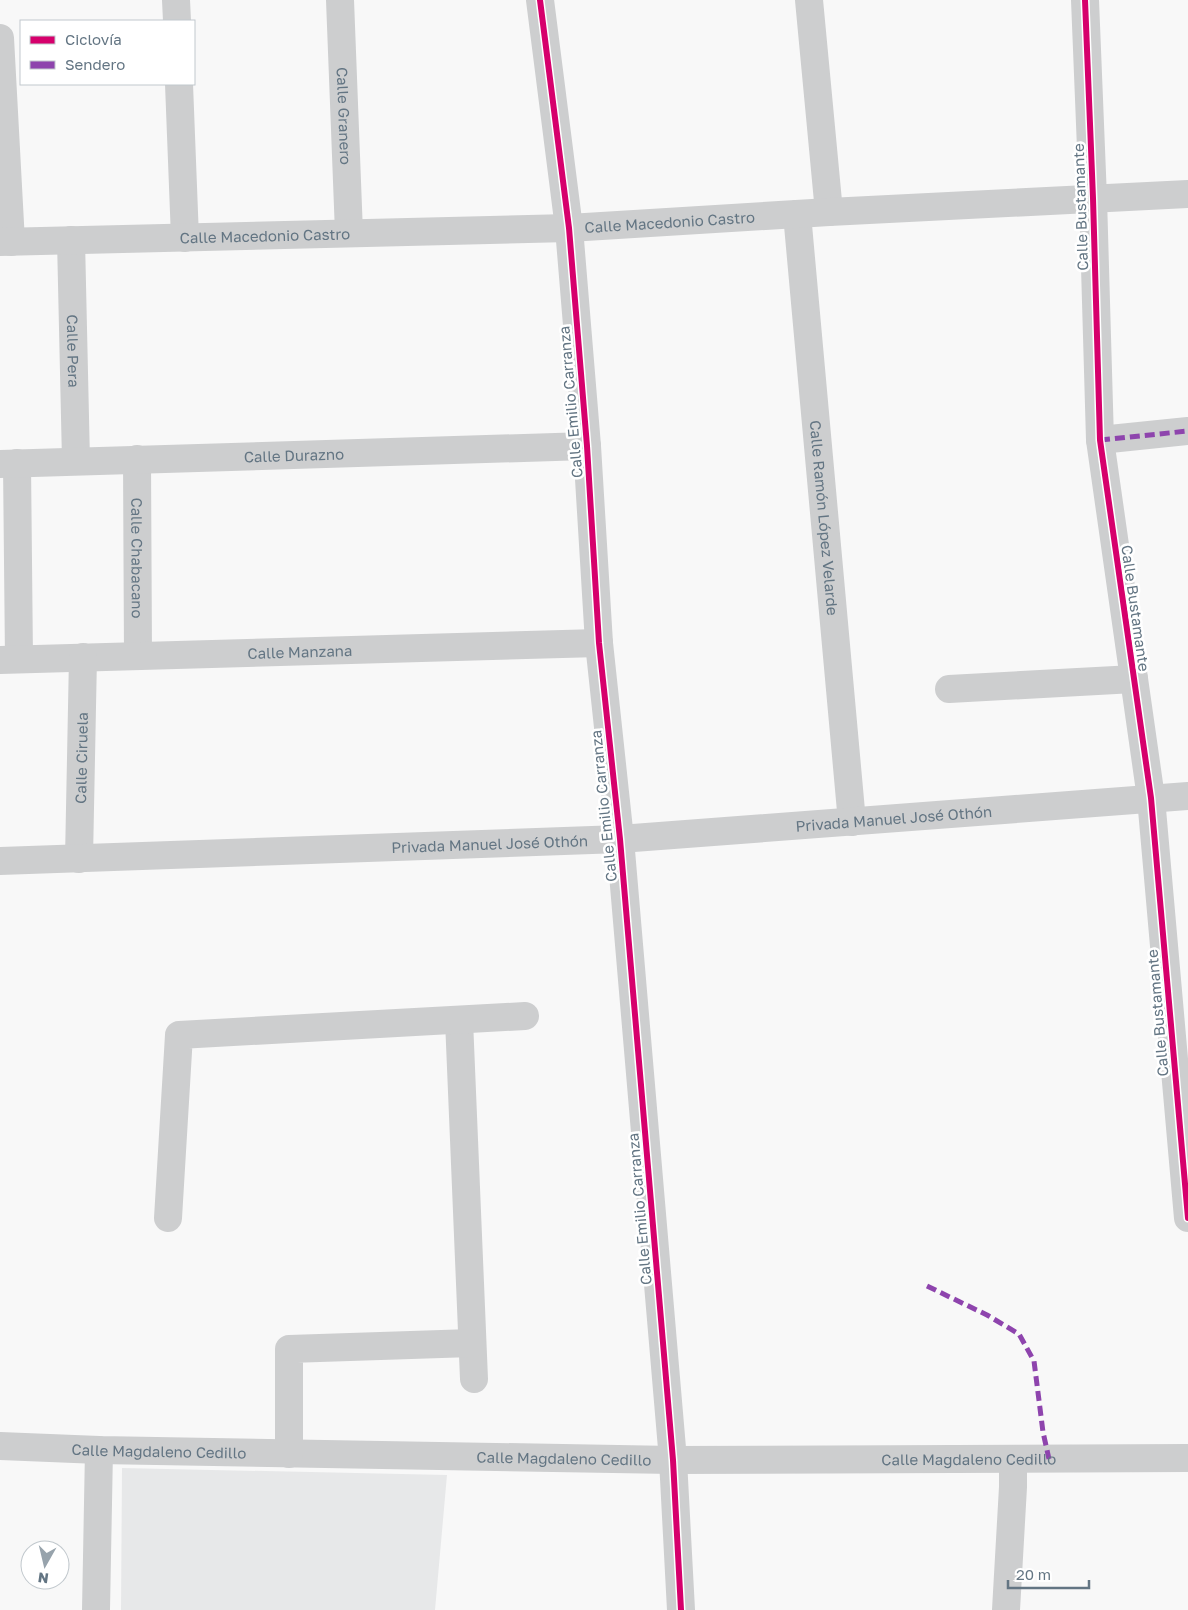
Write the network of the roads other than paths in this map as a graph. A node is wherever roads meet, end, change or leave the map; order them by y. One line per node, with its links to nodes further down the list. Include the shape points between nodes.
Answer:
1 (176, 0): 6 (street)
2 (340, 0): 14 (street, Calle Granero)
3 (540, 0): 13 (street, Calle Emilio Carranza)
4 (809, 0): 11 (street)
5 (1085, 0): 10 (street, Calle Bustamante)
6 (177, 20)
7 (0, 38): 17 (street)
8 (179, 85): 15 (street)
9 (1188, 194): 10 (street, Calle Macedonio Castro)
10 (1093, 198): 11 (street, Calle Macedonio Castro); 19 (street, Calle Bustamante)
11 (829, 212): 12 (street, Calle Macedonio Castro)
12 (798, 214): 13 (street, Calle Macedonio Castro); 32 (street, Calle Ramón López Velarde)
13 (569, 228): 14 (street, Calle Macedonio Castro); 20 (street, Calle Emilio Carranza)
14 (349, 233): 15 (street, Calle Macedonio Castro)
15 (185, 238): 16 (street, Calle Macedonio Castro)
16 (71, 240): 17 (street, Calle Macedonio Castro); 22 (street, Calle Pera)
17 (5, 242)
18 (1188, 431): 19 (street)
19 (1100, 440): 28 (street, Calle Bustamante)
20 (587, 446): 21 (street, Calle Durazno); 24 (street, Calle Emilio Carranza)
21 (137, 459): 22 (street, Calle Durazno); 25 (street, Calle Chabacano)
22 (76, 461): 23 (street, Calle Durazno)
23 (8, 463): 27 (street)
24 (599, 643): 25 (street, Calle Manzana); 33 (street, Calle Emilio Carranza)
25 (138, 656): 26 (street, Calle Manzana)
26 (83, 657): 27 (street, Calle Manzana); 34 (street, Calle Ciruela)
27 (10, 659)
28 (1134, 678): 29 (street); 31 (street, Calle Bustamante)
29 (949, 689)
30 (1188, 796): 31 (street, Privada Manuel José Othón)
31 (1150, 798): 32 (street, Privada Manuel José Othón); 39 (street, Calle Bustamante)
32 (852, 822): 33 (street, Privada Manuel José Othón)
33 (620, 839): 34 (street, Privada Manuel José Othón); 47 (street, Calle Emilio Carranza)
34 (79, 858): 35 (street, Privada Manuel José Othón)
35 (0, 861)
36 (525, 1016): 37 (street)
37 (459, 1020): 38 (street, via 178,1035); 40 (street)
38 (168, 1218)
39 (1188, 1218)
40 (472, 1344): 41 (street); 44 (street, via 288,1349)
41 (474, 1379)
42 (0, 1446): 43 (street, Calle Magdaleno Cedillo)
43 (98, 1450): 44 (street, Calle Magdaleno Cedillo); 48 (street)
44 (289, 1454): 47 (street, Calle Magdaleno Cedillo)
45 (1188, 1458): 46 (street, Calle Magdaleno Cedillo)
46 (1012, 1459): 47 (street, Calle Magdaleno Cedillo); 50 (street)
47 (674, 1460): 49 (street, Calle Emilio Carranza)
48 (96, 1610)
49 (681, 1610)
50 (1006, 1610)

